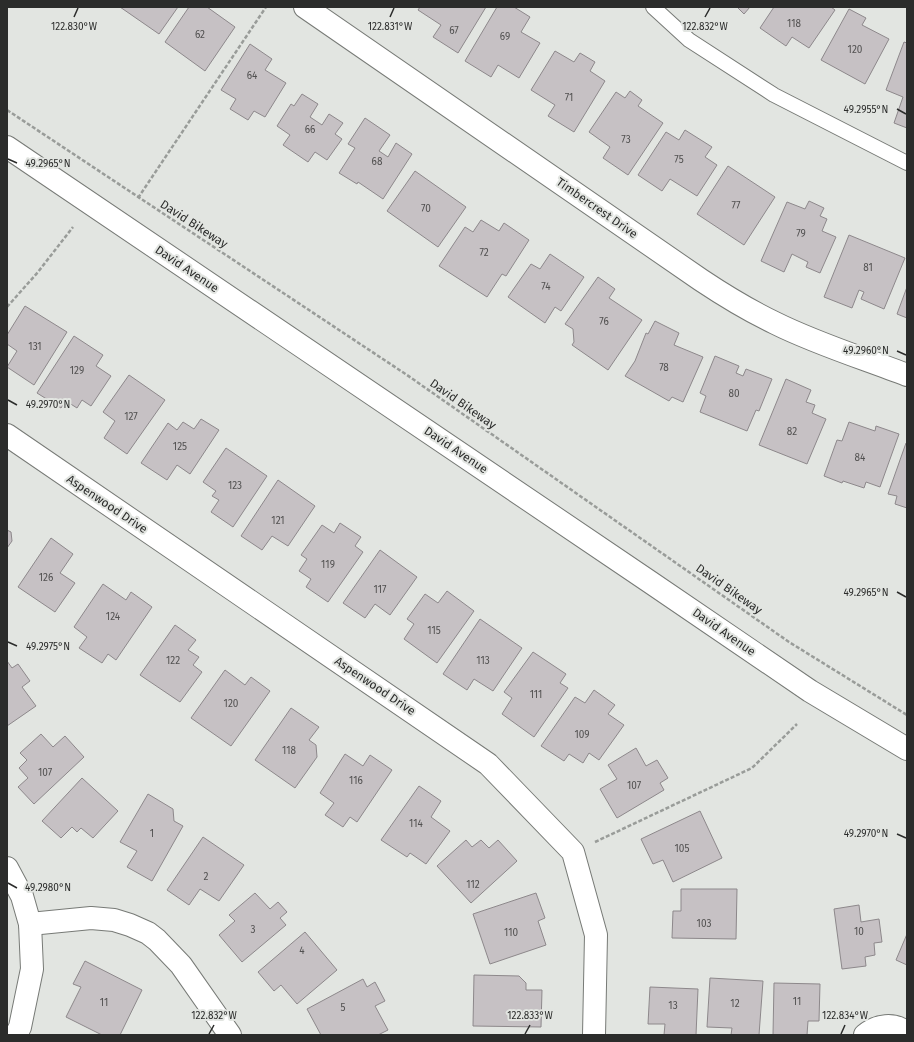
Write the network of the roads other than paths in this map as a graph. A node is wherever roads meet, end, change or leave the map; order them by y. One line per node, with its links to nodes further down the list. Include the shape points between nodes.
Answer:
1 (305, 7): 5 (street, Timbercrest Drive, via 738,304 796,332)
2 (653, 7): 4 (lane, via 689,40 774,95)
3 (7, 147): 7 (street, David Avenue, via 810,691)
4 (907, 163)
5 (907, 375)
6 (7, 435): 13 (street, Aspenwood Drive, via 488,764 573,852 596,935)
7 (907, 749)
8 (7, 868): 9 (street, via 22,896)
9 (30, 924): 11 (street, via 32,969 20,1027); 12 (street, via 90,918 114,920 148,933 181,966)
10 (907, 1033): 14 (street, via 893,1026 882,1026 872,1029)
11 (16, 1035)
12 (230, 1035)
13 (594, 1035)
14 (865, 1035)

